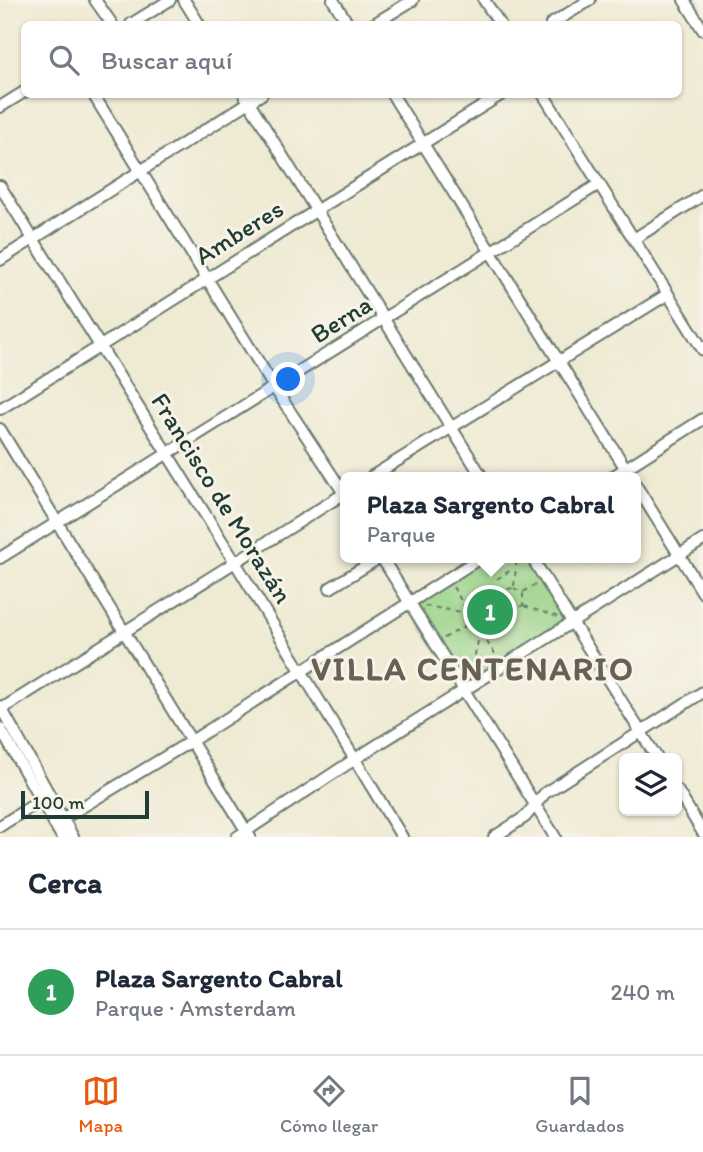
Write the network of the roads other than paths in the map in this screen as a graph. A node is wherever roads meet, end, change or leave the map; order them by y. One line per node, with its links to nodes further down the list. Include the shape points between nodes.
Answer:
1 (95, 0): 9 (street)
2 (170, 0): 10 (street)
3 (184, 0): 11 (street)
4 (333, 0): 12 (street)
5 (413, 0): 13 (street)
6 (484, 0): 14 (street)
7 (590, 0): 15 (street)
8 (684, 0): 16 (street)
9 (110, 21)
10 (136, 21)
11 (197, 21)
12 (346, 21)
13 (379, 21)
14 (498, 21)
15 (556, 21)
16 (703, 30)
17 (21, 94): 23 (street)
18 (95, 98): 25 (street)
19 (394, 98): 24 (street)
20 (496, 98): 24 (street, Amberes)
21 (546, 98): 26 (street)
22 (246, 99): 25 (street); 29 (street)
23 (0, 107)
24 (423, 145): 29 (street, Amberes); 32 (street)
25 (141, 171): 30 (street); 34 (street)
26 (599, 184): 31 (street); 32 (street, Berna)
27 (0, 186): 30 (street, Francisco de Morazán)
28 (703, 195): 31 (street)
29 (316, 211): 34 (street, Amberes); 36 (street)
30 (33, 239): 33 (street); 37 (street, Francisco de Morazán)
31 (634, 239): 35 (street)
32 (492, 253): 36 (street, Berna); 39 (street)
33 (0, 260)
34 (208, 278): 37 (street, Amberes); 40 (street)
35 (668, 293): 38 (street); 39 (street)
36 (384, 319): 40 (street, Berna); 43 (street)
37 (101, 346): 41 (street, Amberes); 45 (street, Francisco de Morazán)
38 (703, 350)
39 (558, 360): 43 (street); 48 (street)
40 (274, 387): 45 (street, Berna); 50 (street)
41 (0, 409)
42 (703, 419): 49 (street)
43 (452, 428): 46 (street); 47 (street)
44 (0, 429): 53 (street)
45 (167, 453): 53 (street, Berna); 57 (street, Francisco de Morazán)
46 (379, 472)
47 (479, 472)
48 (627, 472)
49 (629, 472)
50 (340, 486)
51 (641, 494): 55 (street)
52 (340, 497): 57 (street)
53 (58, 522): 56 (street, Berna); 66 (street)
54 (703, 540): 55 (street)
55 (679, 555): 63 (street); 65 (street)
56 (0, 558)
57 (235, 562): 66 (street); 67 (street, Francisco de Morazán)
58 (371, 563): 62 (street)
59 (383, 563): 64 (street)
60 (472, 563): 64 (street)
61 (535, 563): 65 (street)
62 (330, 587)
63 (703, 593)
64 (408, 603): 67 (street); 68 (street)
65 (572, 622): 68 (street); 72 (street)
66 (125, 631): 70 (street); 73 (street)
67 (301, 671): 73 (street); 75 (street, Francisco de Morazán)
68 (465, 689): 75 (street); 78 (street)
69 (703, 692): 72 (street)
70 (1, 708): 76 (street)
71 (0, 728): 76 (street)
72 (641, 732): 74 (street); 78 (street, via 545,793)
73 (192, 740): 79 (street); 82 (street)
74 (654, 753)
75 (355, 759): 82 (street); 85 (street, Francisco de Morazán)
76 (45, 798): 79 (street); 80 (street)
77 (682, 798): 81 (street)
78 (535, 806): 86 (street); 87 (street)
79 (59, 821): 83 (street); 84 (street)
80 (0, 826)
81 (703, 833)
82 (244, 835)
83 (62, 837)
84 (73, 837)
85 (402, 837)
86 (494, 837)
87 (555, 837)

